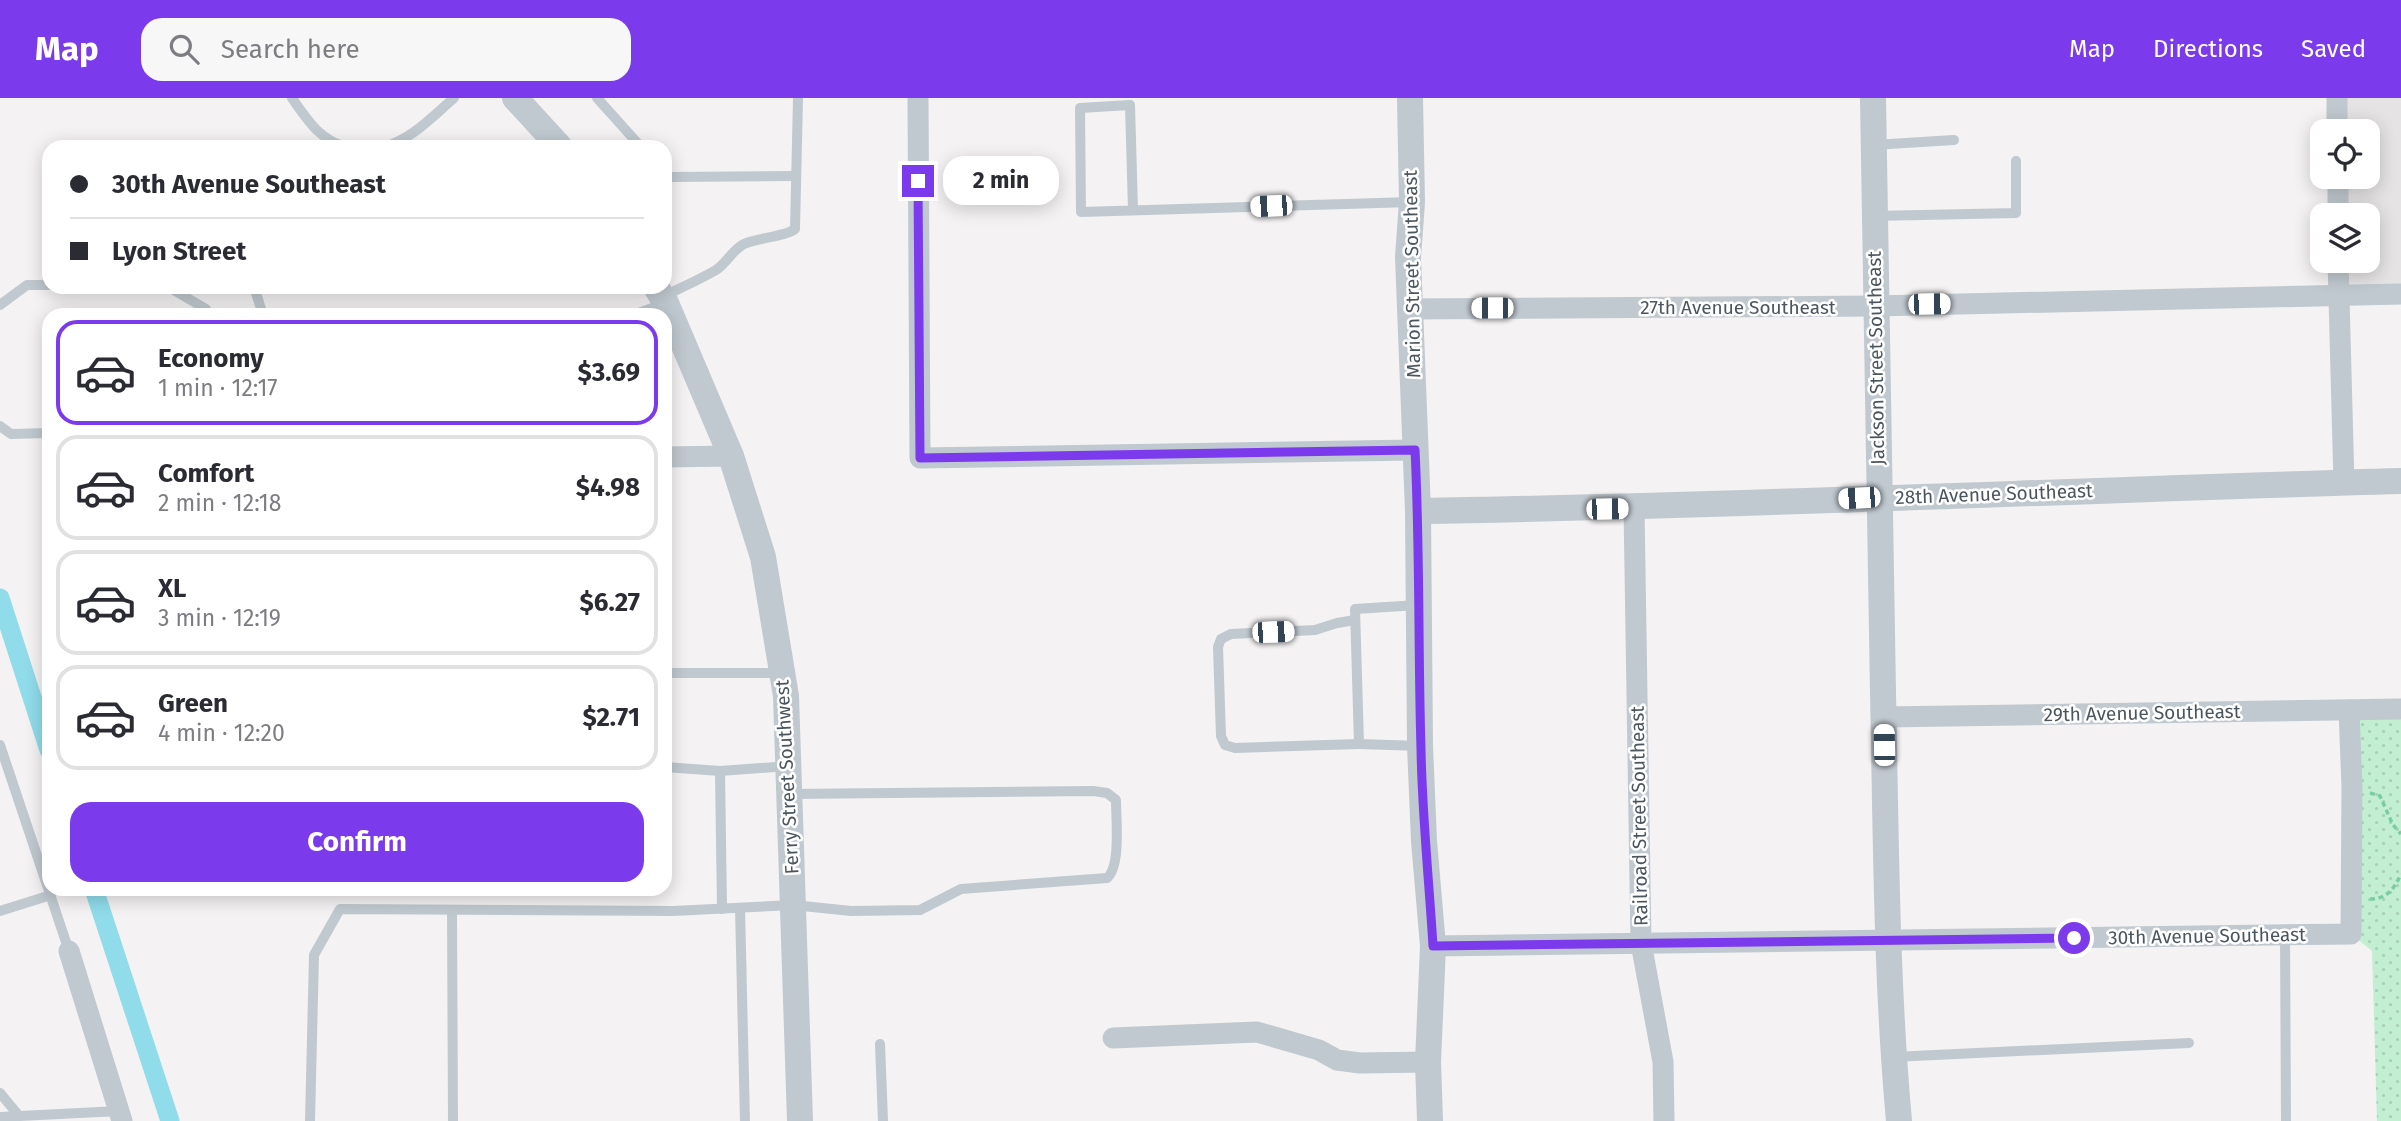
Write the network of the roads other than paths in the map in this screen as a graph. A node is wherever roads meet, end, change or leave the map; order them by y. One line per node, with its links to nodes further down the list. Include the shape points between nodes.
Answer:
1 (292, 98): 11 (lane)
2 (515, 98): 13 (street)
3 (597, 98): 14 (lane)
4 (798, 98): 18 (lane)
5 (918, 98): 38 (street, via 920,458)
6 (1410, 98): 20 (street, Marion Street Southeast)
7 (1872, 98): 16 (street, Jackson Street Southeast)
8 (2337, 98): 10 (street)
9 (447, 100): 12 (lane)
10 (2337, 119)
11 (329, 140)
12 (402, 140)
13 (554, 140)
14 (634, 140)
15 (1954, 140): 16 (lane)
16 (1873, 145): 22 (street, Jackson Street Southeast)
17 (2016, 161): 22 (lane, via 2016,213)
18 (795, 176): 19 (lane); 25 (lane, via 792,232 744,244 719,268)
19 (672, 177)
20 (1412, 202): 21 (lane); 34 (street, Marion Street Southeast)
21 (1133, 210): 21 (lane, via 1130,105 1080,108 1081,212)
22 (1874, 216): 31 (street, Jackson Street Southeast)
23 (2338, 273): 28 (street)
24 (42, 285): 30 (lane, via 27,285)
25 (672, 291)
26 (180, 294): 32 (lane)
27 (2401, 294): 28 (street, 27th Avenue Southeast)
28 (2338, 295): 31 (street, 27th Avenue Southeast); 42 (street)
29 (661, 296): 33 (lane)
30 (0, 306)
31 (1875, 306): 34 (street, 27th Avenue Southeast); 43 (street, Jackson Street Southeast)
32 (204, 308)
33 (643, 308)
34 (1410, 309): 38 (street, Marion Street Southeast)
35 (672, 321): 39 (street, Ferry Street Southwest)
36 (0, 426): 37 (lane, via 10,434)
37 (42, 433)
38 (1415, 450): 45 (street, Marion Street Southeast)
39 (731, 456): 40 (street); 49 (street, Ferry Street Southwest, via 763,557)
40 (672, 457)
41 (2401, 481): 42 (street, 28th Avenue Southeast)
42 (2344, 483): 43 (street, 28th Avenue Southeast)
43 (1880, 498): 44 (street, 28th Avenue Southeast); 52 (street, Jackson Street Southeast)
44 (1634, 508): 45 (street, 28th Avenue Southeast); 70 (street, Railroad Street Southeast)
45 (1418, 511): 46 (street, Marion Street Southeast)
46 (1420, 605): 47 (lane, via 1355,609); 55 (street, Marion Street Southeast)
47 (1355, 621): 53 (lane); 53 (lane, via 1315,630 1231,634 1222,639 1218,647 1219,698 1225,745)
48 (672, 673): 49 (lane)
49 (782, 673): 56 (street, Ferry Street Southwest)
50 (2401, 709): 51 (street, 29th Avenue Southeast)
51 (2349, 710): 52 (street, 29th Avenue Southeast); 68 (street, 30th Avenue Southeast, via 2351,934)
52 (1884, 717): 69 (street, Jackson Street Southeast)
53 (1359, 744): 55 (lane)
54 (0, 745): 60 (lane)
55 (1420, 746): 71 (street, Marion Street Southeast)
56 (789, 766): 58 (lane); 59 (street, Ferry Street Southwest)
57 (672, 768): 58 (lane)
58 (720, 771): 65 (lane)
59 (790, 794): 63 (street, Ferry Street Southwest); 63 (lane, via 1093,791 1116,800 1115,862 1107,878 961,889 920,910 851,911)
60 (42, 869)
61 (48, 896): 67 (lane)
62 (51, 896): 72 (lane)
63 (793, 905): 64 (lane); 85 (street, Ferry Street Southwest)
64 (740, 908): 65 (lane); 84 (lane)
65 (722, 909): 66 (lane)
66 (452, 910): 82 (lane, via 340,909 314,955); 83 (lane)
67 (0, 911)
68 (2285, 935): 69 (street, 30th Avenue Southeast); 90 (lane)
69 (1889, 940): 70 (street, 30th Avenue Southeast); 76 (street, Jackson Street Southeast)
70 (1641, 943): 71 (street, 30th Avenue Southeast); 88 (street, Railroad Street Southeast, via 1663,1062)
71 (1433, 946): 77 (street, Marion Street Southeast)
72 (69, 951): 79 (street)
73 (1112, 1038): 77 (street, via 1257,1032 1337,1060)
74 (2189, 1043): 76 (lane)
75 (880, 1044): 86 (lane)
76 (1893, 1057): 89 (street, Jackson Street Southeast)
77 (1428, 1062): 87 (street, Marion Street Southeast)
78 (0, 1093): 81 (lane)
79 (121, 1116): 81 (lane)
80 (0, 1117): 81 (lane)
81 (18, 1119)
82 (310, 1121)
83 (453, 1121)
84 (745, 1121)
85 (800, 1121)
86 (883, 1121)
87 (1430, 1121)
88 (1664, 1121)
89 (1899, 1121)
90 (2286, 1121)

